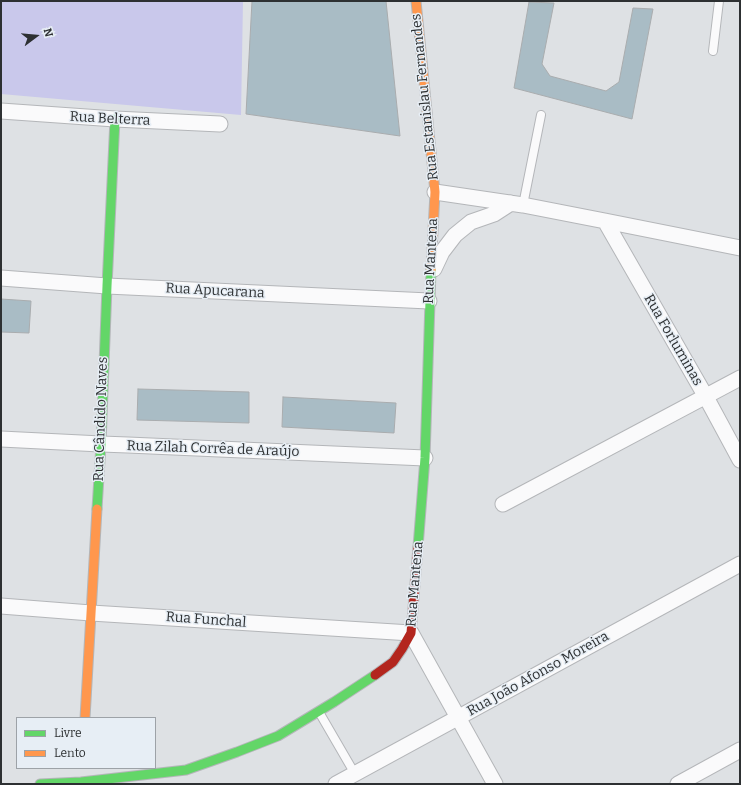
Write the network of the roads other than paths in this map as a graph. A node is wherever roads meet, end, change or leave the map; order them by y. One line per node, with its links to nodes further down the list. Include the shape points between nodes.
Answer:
1 (416, 1): 8 (main road, Rua Estanislau Fernandes)
2 (719, 1): 3 (lane)
3 (713, 50)
4 (1, 111): 6 (street, Rua Belterra)
5 (541, 115): 9 (lane)
6 (115, 120): 7 (street, Rua Belterra); 14 (main road, Rua Cândido Naves)
7 (220, 124)
8 (435, 192): 9 (street); 13 (main road, Rua Mantena)
9 (517, 204): 10 (street); 13 (street, via 471,222 455,235 442,252)
10 (605, 221): 11 (street); 17 (street, Rua Forluminas)
11 (740, 248)
12 (1, 278): 14 (street, Rua Apucarana)
13 (430, 280): 15 (main road, Rua Mantena)
14 (107, 286): 15 (street, Rua Apucarana); 19 (main road, Rua Cândido Naves)
15 (429, 301): 20 (main road, Rua Mantena)
16 (740, 378): 17 (street)
17 (706, 397): 21 (street, Rua Forluminas); 22 (street)
18 (1, 439): 19 (street, Rua Zilah Corrêa de Araújo)
19 (101, 444): 20 (street, Rua Zilah Corrêa de Araújo); 25 (main road, Rua Cândido Naves)
20 (425, 458): 26 (main road, Rua Mantena)
21 (740, 460)
22 (503, 504)
23 (740, 564): 29 (street, Rua João Afonso Moreira)
24 (1, 606): 25 (street, Rua Funchal)
25 (91, 613): 26 (street, Rua Funchal); 28 (main road, Rua Cândido Naves)
26 (411, 633): 27 (main road, Rua Mantena, via 393,662); 29 (street)
27 (319, 712): 31 (lane); 32 (main road, Rua Mantena, via 278,736 186,770)
28 (85, 717)
29 (458, 718): 31 (street, Rua João Afonso Moreira); 35 (street)
30 (740, 750): 36 (street)
31 (355, 774): 34 (street, Rua João Afonso Moreira)
32 (82, 778): 33 (main road, Rua Mantena)
33 (40, 784)
34 (336, 784)
35 (495, 784)
36 (678, 784)

